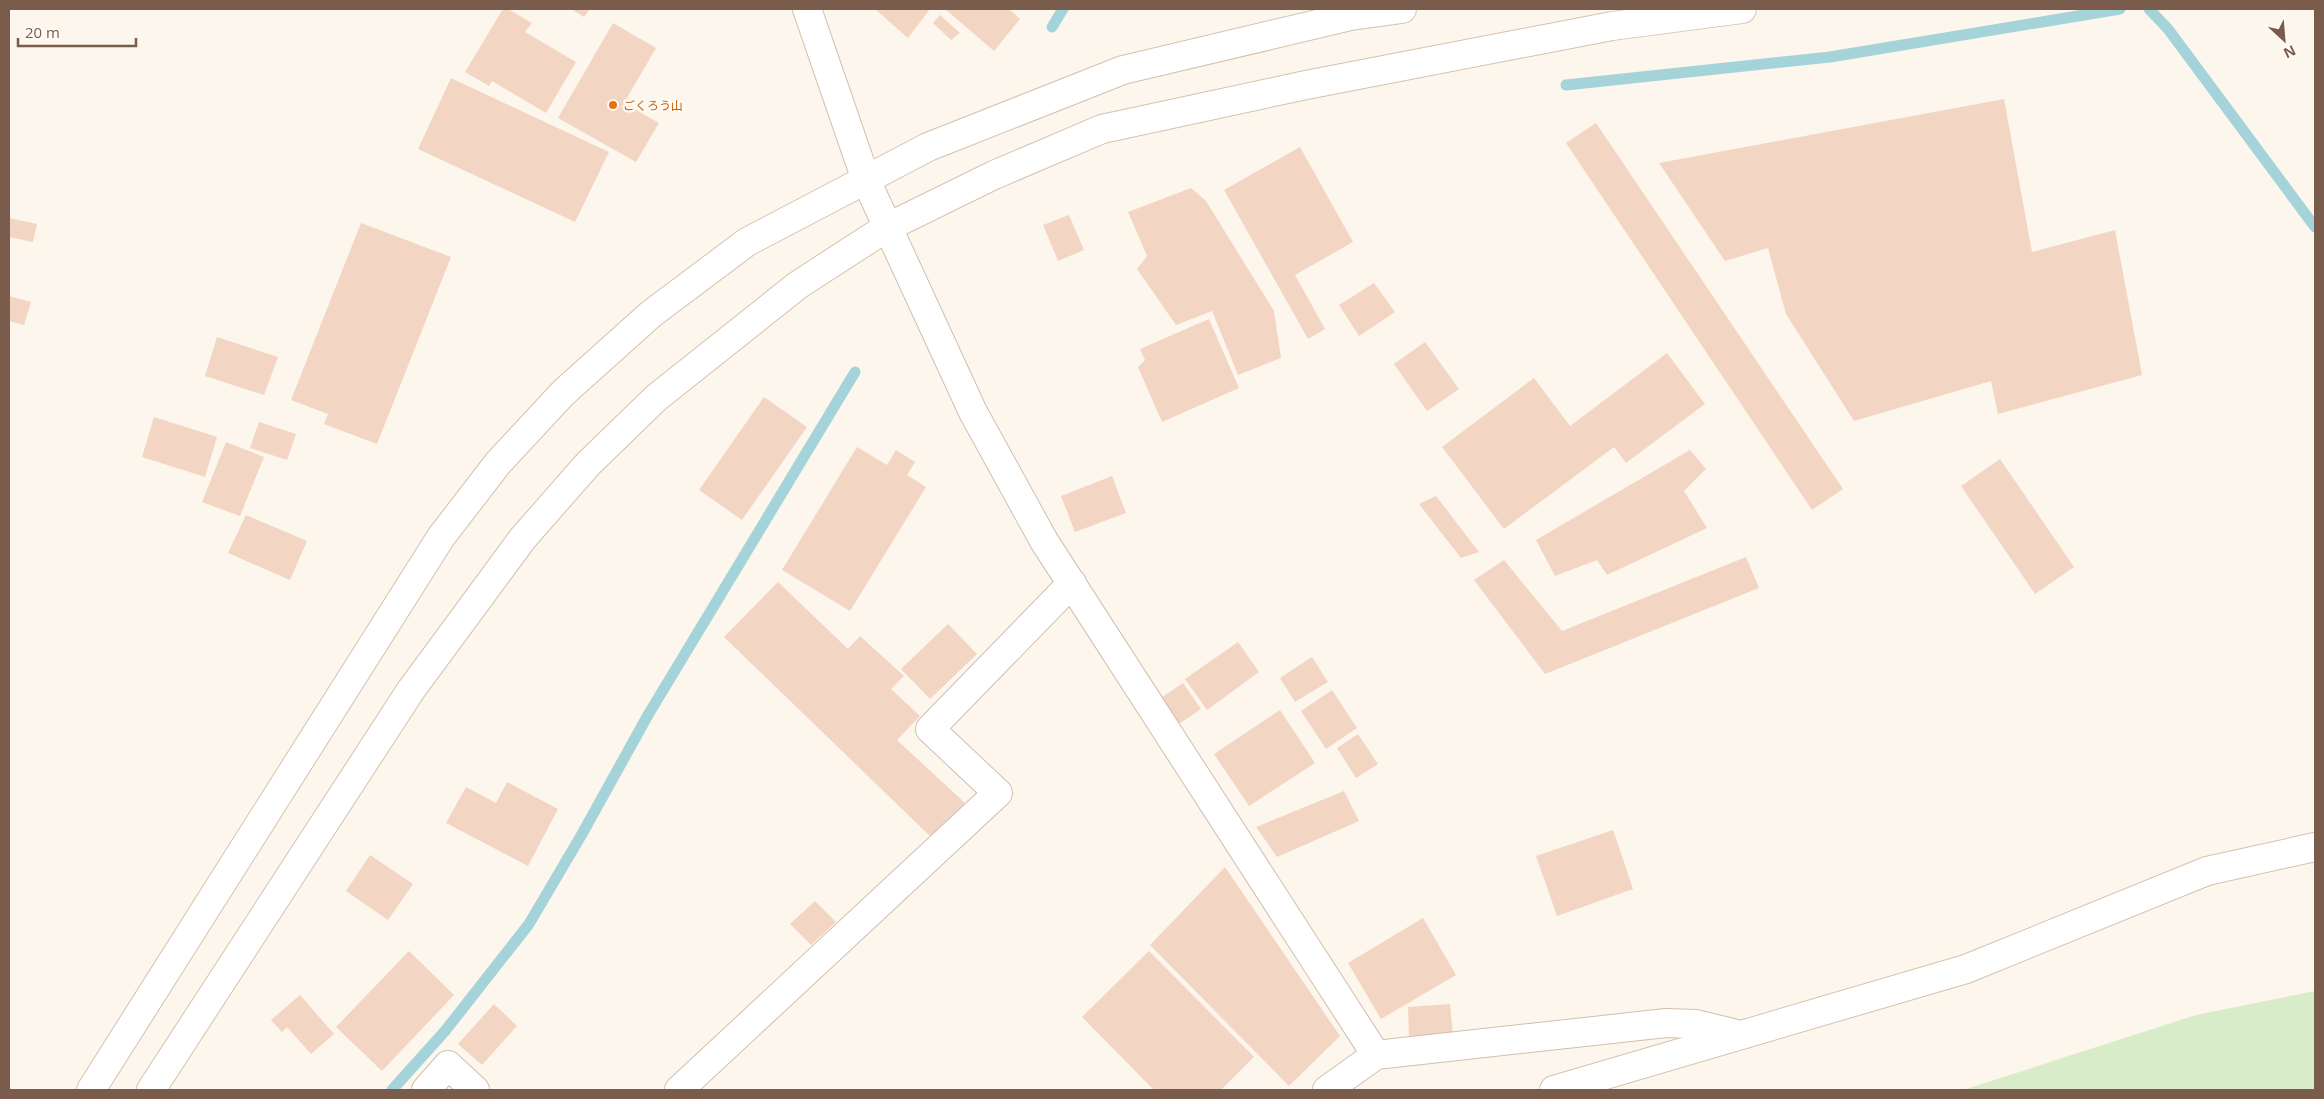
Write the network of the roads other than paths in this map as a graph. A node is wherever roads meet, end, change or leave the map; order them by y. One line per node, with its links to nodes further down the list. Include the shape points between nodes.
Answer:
1 (807, 9): 4 (street)
2 (1402, 9): 4 (street, via 1351,16 1123,70 928,147)
3 (1742, 9): 5 (street, via 1612,26 1306,85 1102,129 994,174)
4 (866, 180): 5 (street); 10 (street, via 747,242 651,314 563,393 498,463 441,537)
5 (886, 228): 6 (street, via 973,412 1044,541); 11 (street, via 798,285 656,398 588,464 523,538 412,690)
6 (1072, 583): 9 (street); 14 (street, via 930,728 998,793)
7 (2315, 847): 8 (street, via 2207,871 1966,969)
8 (1740, 1035): 9 (street, via 1696,1024 1666,1023); 16 (street)
9 (1376, 1055): 15 (street)
10 (91, 1090)
11 (151, 1090)
12 (426, 1090): 13 (street, via 448,1065)
13 (475, 1090)
14 (679, 1090)
15 (1327, 1090)
16 (1554, 1090)

